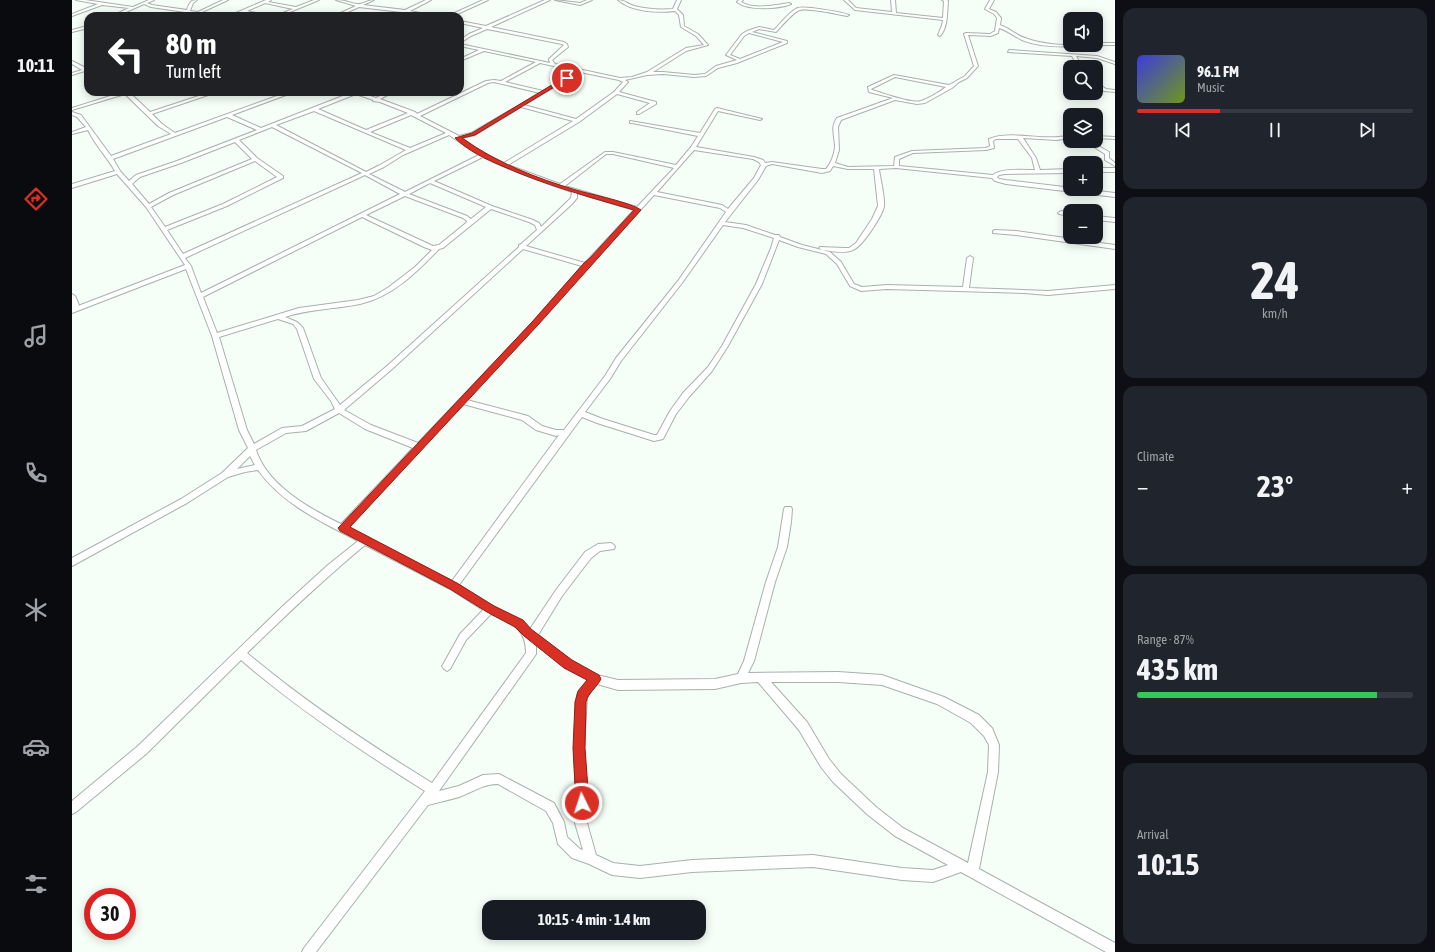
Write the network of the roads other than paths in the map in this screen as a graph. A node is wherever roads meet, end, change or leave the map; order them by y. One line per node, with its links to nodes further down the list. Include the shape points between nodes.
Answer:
1 (78, 0): 23 (street)
2 (152, 0): 24 (street)
3 (195, 0): 30 (street)
4 (226, 0): 35 (street)
5 (269, 0): 22 (street)
6 (317, 0): 28 (street)
7 (338, 0): 26 (street)
8 (372, 0): 26 (street)
9 (429, 0): 32 (street)
10 (486, 0): 40 (street)
11 (548, 0): 47 (street)
12 (557, 0): 13 (street, via 580,4)
13 (590, 0)
14 (620, 0): 29 (street, via 630,6)
15 (679, 0): 29 (street)
16 (741, 0): 25 (street, via 739,2 748,7)
17 (792, 0): 25 (street)
18 (846, 0): 41 (street, via 855,9)
19 (893, 0): 41 (street)
20 (944, 0): 44 (street)
21 (992, 0): 46 (street, via 988,9 999,18)
22 (264, 2): 28 (street); 31 (street)
23 (102, 3): 27 (street); 42 (street)
24 (144, 3): 27 (street); 30 (street)
25 (789, 4): 33 (street)
26 (360, 6): 32 (street); 38 (street)
27 (133, 8): 34 (street)
28 (296, 9): 37 (street)
29 (676, 10): 73 (street, via 681,15 683,28 698,36 706,45 685,50)
30 (188, 11): 35 (street)
31 (243, 11): 36 (street)
32 (402, 11): 39 (street)
33 (795, 11): 43 (street, via 805,9); 52 (street, via 775,31 759,28)
34 (124, 12)
35 (198, 12)
36 (248, 12)
37 (288, 12)
38 (346, 12)
39 (408, 12)
40 (459, 12)
41 (894, 13): 44 (street)
42 (72, 15)
43 (847, 15)
44 (944, 19): 53 (street)
45 (464, 23): 47 (street)
46 (998, 26): 57 (street, via 1027,41); 76 (street, via 994,34 966,34 976,66)
47 (486, 27): 54 (street); 67 (street, via 566,45)
48 (84, 28): 49 (street)
49 (81, 29): 50 (street); 51 (street)
50 (72, 31)
51 (84, 31)
52 (748, 32): 63 (street, via 728,54); 63 (street, via 786,42)
53 (940, 35)
54 (464, 39)
55 (1103, 44): 56 (street)
56 (1115, 44)
57 (1063, 45)
58 (464, 46): 59 (street)
59 (483, 50): 62 (street); 66 (street)
60 (1009, 51): 61 (street)
61 (1073, 55): 64 (street); 68 (street)
62 (464, 58)
63 (739, 60): 73 (street, via 700,76)
64 (1076, 60)
65 (72, 62): 69 (street)
66 (540, 62): 67 (street); 75 (street)
67 (552, 62): 71 (street)
68 (1115, 62)
69 (84, 68)
70 (84, 71): 72 (street)
71 (578, 71): 74 (street); 79 (street)
72 (72, 74)
73 (647, 74): 74 (street)
74 (620, 80): 80 (street, via 626,83)
75 (501, 83): 79 (street); 81 (street, via 487,82)
76 (951, 87): 91 (street, via 921,102); 91 (street, via 894,76 869,88 870,91)
77 (1103, 88): 78 (street)
78 (1115, 91)
79 (544, 92): 92 (street)
80 (616, 92): 95 (street, via 654,103); 100 (street)
81 (464, 93)
82 (115, 96): 94 (street)
83 (131, 96): 96 (street)
84 (203, 96): 96 (street)
85 (282, 96): 98 (street)
86 (346, 96): 93 (street)
87 (366, 96): 90 (street)
88 (383, 96): 90 (street)
89 (456, 96): 97 (street)
90 (375, 100): 97 (street)
91 (899, 100): 122 (street, via 887,101 836,121 838,145)
92 (520, 106): 100 (street); 112 (street, via 473,134)
93 (314, 109): 102 (street); 105 (street)
94 (74, 110): 103 (street)
95 (639, 113)
96 (149, 114): 108 (street)
97 (415, 115): 105 (street); 107 (street)
98 (229, 116): 104 (street); 108 (street)
99 (760, 119): 109 (street, via 717,109)
100 (577, 121): 124 (street)
101 (632, 122): 109 (street)
102 (272, 125): 104 (street); 134 (street)
103 (90, 128): 106 (street); 120 (street)
104 (260, 129): 114 (street)
105 (366, 132): 118 (street)
106 (72, 133)
107 (449, 134): 112 (street); 118 (street)
108 (175, 135): 120 (street)
109 (701, 135): 116 (street)
110 (1019, 137): 115 (street); 128 (street, via 992,139 993,146 986,149 907,153 897,158); 133 (street, via 1036,160)
111 (1103, 137): 113 (street)
112 (458, 138): 119 (street)
113 (1115, 138)
114 (235, 139): 121 (street); 137 (street, via 138,176)
115 (1063, 139)
116 (693, 148): 125 (street, via 754,158); 126 (street)
117 (1099, 148): 123 (street, via 1107,153 1107,159)
118 (411, 150): 134 (street)
119 (482, 155): 124 (street); 136 (street)
120 (110, 158): 132 (street)
121 (255, 160): 144 (street); 155 (street, via 281,177 218,208)
122 (832, 164): 125 (street, via 826,171 772,163); 127 (street, via 848,168)
123 (1115, 164)
124 (505, 165): 139 (street)
125 (764, 165): 145 (street)
126 (677, 167): 139 (street, via 605,153); 141 (street)
127 (876, 167): 128 (street); 162 (street, via 881,206 858,244 844,250)
128 (896, 168): 135 (street)
129 (1103, 170): 130 (street)
130 (1115, 170)
131 (1063, 171): 133 (street)
132 (118, 172): 137 (street); 138 (street)
133 (1037, 172): 135 (street, via 1005,172)
134 (365, 173): 142 (street); 163 (street)
135 (994, 177): 143 (street, via 1006,182)
136 (430, 181): 142 (street); 146 (street)
137 (129, 184): 144 (street)
138 (72, 186)
139 (560, 187): 140 (street)
140 (575, 191): 148 (street); 156 (street, via 570,203)
141 (654, 193): 147 (street); 148 (street)
142 (405, 194): 150 (street); 154 (street, via 465,217 469,219)
143 (1115, 195)
144 (148, 206): 155 (street)
145 (734, 206): 147 (street); 149 (street)
146 (490, 207): 154 (street); 156 (street, via 531,221 537,224)
147 (722, 207): 149 (street)
148 (638, 210): 165 (street)
149 (729, 212): 153 (street)
150 (362, 215): 161 (street, via 419,243); 170 (street)
151 (1103, 219): 152 (street)
152 (1115, 220)
153 (721, 223): 158 (street, via 744,226); 178 (street, via 680,282)
154 (469, 224): 161 (street)
155 (163, 230): 163 (street)
156 (539, 230): 159 (street)
157 (995, 232): 160 (street)
158 (777, 236): 162 (street); 178 (street, via 759,284 725,346 710,369 673,413 660,437 654,438)
159 (521, 246): 165 (street); 177 (street)
160 (1115, 247)
161 (437, 248): 174 (street, via 417,268 376,297 359,302 299,310)
162 (809, 248): 168 (street, via 828,253 852,284 861,289)
163 (182, 257): 166 (street)
164 (970, 258): 168 (street)
165 (586, 265): 176 (street)
166 (188, 266): 170 (street); 172 (street)
167 (1115, 287): 168 (street, via 1048,293)
168 (966, 289)
169 (72, 296): 171 (street)
170 (200, 296): 175 (street)
171 (75, 303): 172 (street); 173 (street)
172 (86, 305): 173 (street)
173 (72, 311)
174 (280, 317): 175 (street); 177 (street, via 300,328 318,379)
175 (215, 336): 181 (street, via 243,430)
176 (462, 401): 179 (street, via 525,418 539,428 556,433); 180 (street)
177 (339, 410): 180 (street, via 368,427); 181 (street, via 303,429 285,430 276,434)
178 (580, 413): 179 (street)
179 (566, 432): 189 (street)
180 (419, 447): 185 (street)
181 (252, 449): 182 (street); 183 (street)
182 (260, 467): 183 (street); 185 (street, via 278,489 322,518)
183 (225, 475): 188 (street, via 184,501)
184 (788, 509): 194 (street, via 784,542 749,661)
185 (343, 528): 186 (street)
186 (365, 540): 189 (street); 192 (street, via 309,588)
187 (611, 547): 191 (street, via 598,548 588,555)
188 (72, 562)
189 (453, 586): 190 (street)
190 (490, 609): 191 (street, via 519,624); 193 (street, via 462,637)
191 (530, 634): 196 (street, via 568,664); 197 (street, via 531,654)
192 (241, 654): 197 (street, via 308,707 374,754); 199 (street, via 142,750)
193 (447, 666)
194 (741, 678): 195 (street); 196 (street, via 715,684 625,685)
195 (761, 678): 201 (street, via 803,726 837,778 872,811 899,832); 201 (street, via 838,677 882,680 940,700 975,719 988,732 994,744 993,772)
196 (595, 679): 200 (street, via 582,695 579,748 581,823)
197 (433, 790): 198 (street)
198 (426, 800): 200 (street, via 460,791 479,781 499,779 550,807 558,822 562,840 576,854); 203 (street)
199 (72, 808)
200 (591, 859): 201 (street, via 612,869 640,872 692,866 813,861 932,876)
201 (967, 869): 202 (street)
202 (1115, 950)
203 (308, 952)

